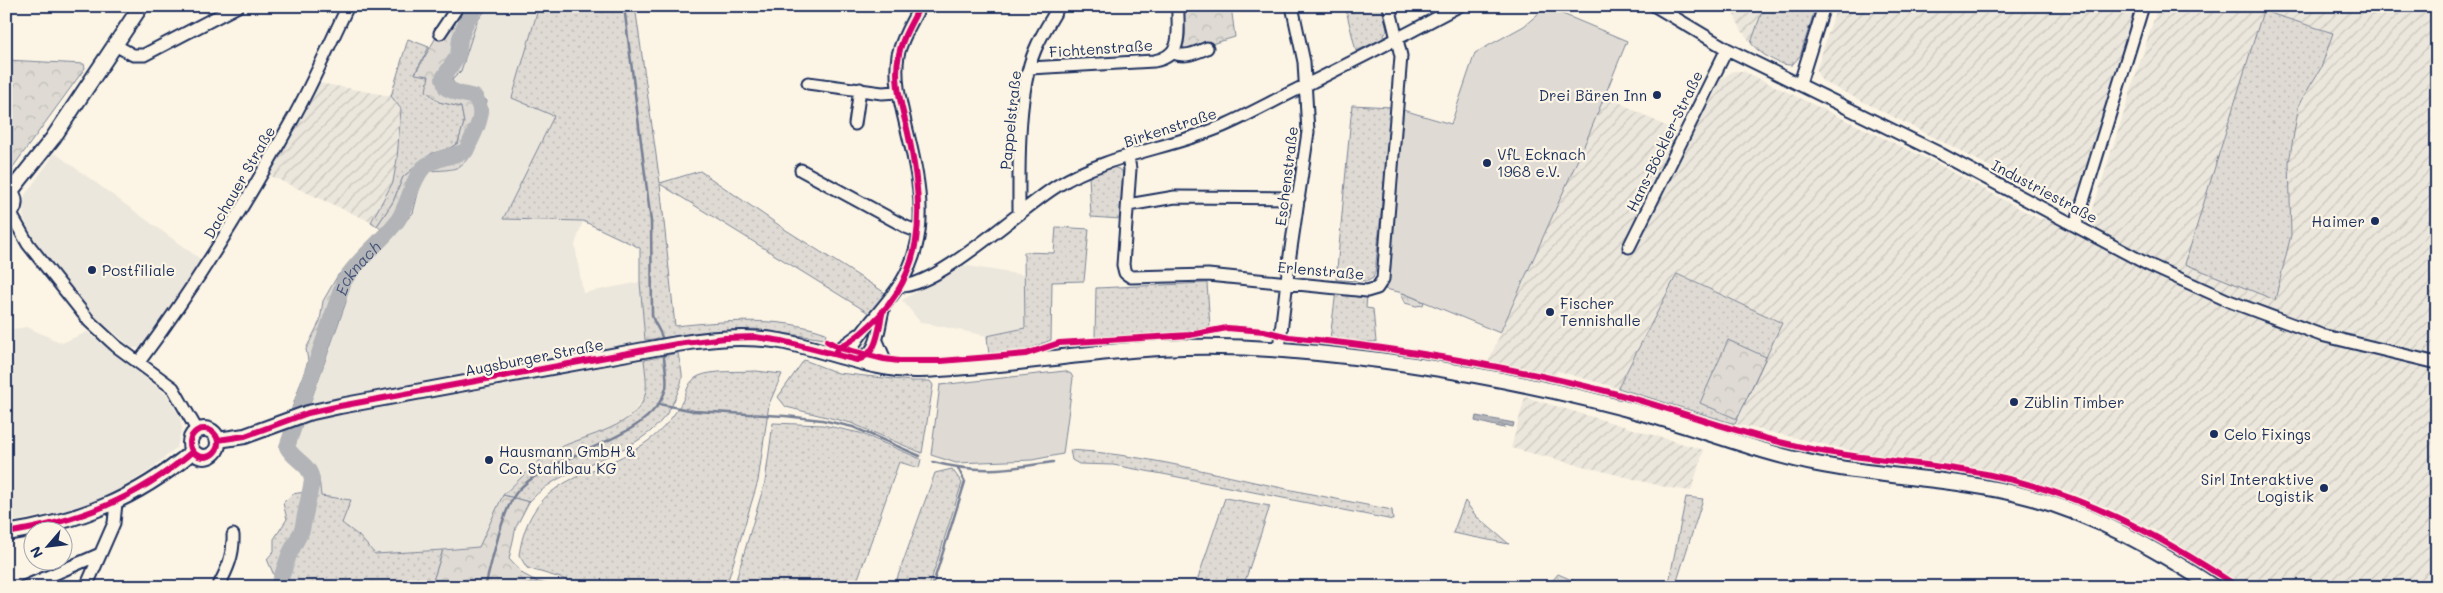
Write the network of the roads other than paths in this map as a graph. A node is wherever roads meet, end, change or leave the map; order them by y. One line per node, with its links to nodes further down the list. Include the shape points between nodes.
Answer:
1 (141, 6): 16 (main road)
2 (238, 6): 16 (street, via 144,55 133,55)
3 (348, 6): 45 (street, Dachauer Straße, via 292,120 221,243 181,306)
4 (458, 6): 14 (street)
5 (920, 6): 25 (street, via 902,42 897,71)
6 (1059, 6): 20 (street, Pappelstraße, via 1034,51)
7 (1178, 6): 19 (street, Fichtenstraße, via 1177,41)
8 (1292, 6): 23 (street, Eschenstraße)
9 (1390, 6): 15 (street, Erlenstraße)
10 (1459, 6): 15 (street, Birkenstraße)
11 (1655, 6): 18 (street, Industriestraße)
12 (1824, 6): 21 (street)
13 (2143, 6): 34 (street)
14 (440, 33)
15 (1398, 40): 23 (street, Birkenstraße); 37 (street, Erlenstraße, via 1398,101 1383,279 1377,288 1367,291)
16 (115, 45): 29 (main road, via 53,138)
17 (1207, 48): 19 (street, Fichtenstraße, via 1189,55)
18 (1727, 49): 21 (street, Industriestraße); 36 (street, Hans-Böckler-Straße)
19 (1172, 53): 20 (street, Fichtenstraße, via 1154,61)
20 (1030, 68): 32 (street, Pappelstraße, via 1022,131)
21 (1800, 83): 34 (street, Industriestraße)
22 (808, 84): 24 (street)
23 (1306, 85): 27 (street, Birkenstraße, via 1225,126); 30 (street, Eschenstraße, via 1308,132)
24 (860, 90): 25 (street); 26 (street)
25 (898, 92): 35 (street, via 916,178)
26 (855, 124)
27 (1128, 157): 31 (street, Erlenstraße); 32 (street, Birkenstraße, via 1083,171)
28 (801, 170): 35 (street)
29 (8, 190): 33 (main road, via 15,204)
30 (1299, 198): 31 (street, via 1175,198); 37 (street, Eschenstraße)
31 (1128, 205): 37 (street, Erlenstraße, via 1123,265 1125,273 1131,277 1208,275)
32 (1019, 213): 38 (street, Birkenstraße, via 937,273 910,287)
33 (8, 215): 45 (street, via 90,322)
34 (2076, 224): 46 (street, Industriestraße, via 2148,264 2276,320 2321,335)
35 (919, 232): 38 (street, via 911,263)
36 (1629, 247)
37 (1287, 282): 42 (street, Eschenstraße)
38 (900, 286): 39 (street)
39 (883, 310): 40 (street); 41 (street)
40 (862, 333): 43 (street); 44 (street, via 853,350)
41 (877, 340): 44 (street, via 869,354); 47 (street)
42 (1279, 349): 47 (main road, Augsburger Straße, via 1192,346 919,370); 59 (main road, Augsburger Straße, via 1451,370 1631,411 1822,465 1974,485 2028,496 2111,528)
43 (832, 354): 44 (main road, Augsburger Straße); 49 (main road, Augsburger Straße, via 755,337 678,344 308,414 253,433)
44 (857, 360): 47 (main road, Augsburger Straße)
45 (139, 362): 48 (street, via 172,388)
46 (2437, 363)
47 (888, 367)
48 (197, 430): 49 (main road, via 209,430); 50 (main road, via 190,437)
49 (218, 440): 50 (main road, via 217,450 208,457 198,457)
50 (192, 452): 51 (main road, via 152,482)
51 (116, 503): 52 (main road, via 57,522); 54 (street, via 114,523)
52 (6, 533)
53 (233, 535): 58 (street, via 230,561)
54 (98, 555): 56 (street); 57 (street)
55 (2437, 581): 60 (street)
56 (24, 587)
57 (86, 587)
58 (218, 587)
59 (2214, 587)
60 (2434, 587)

